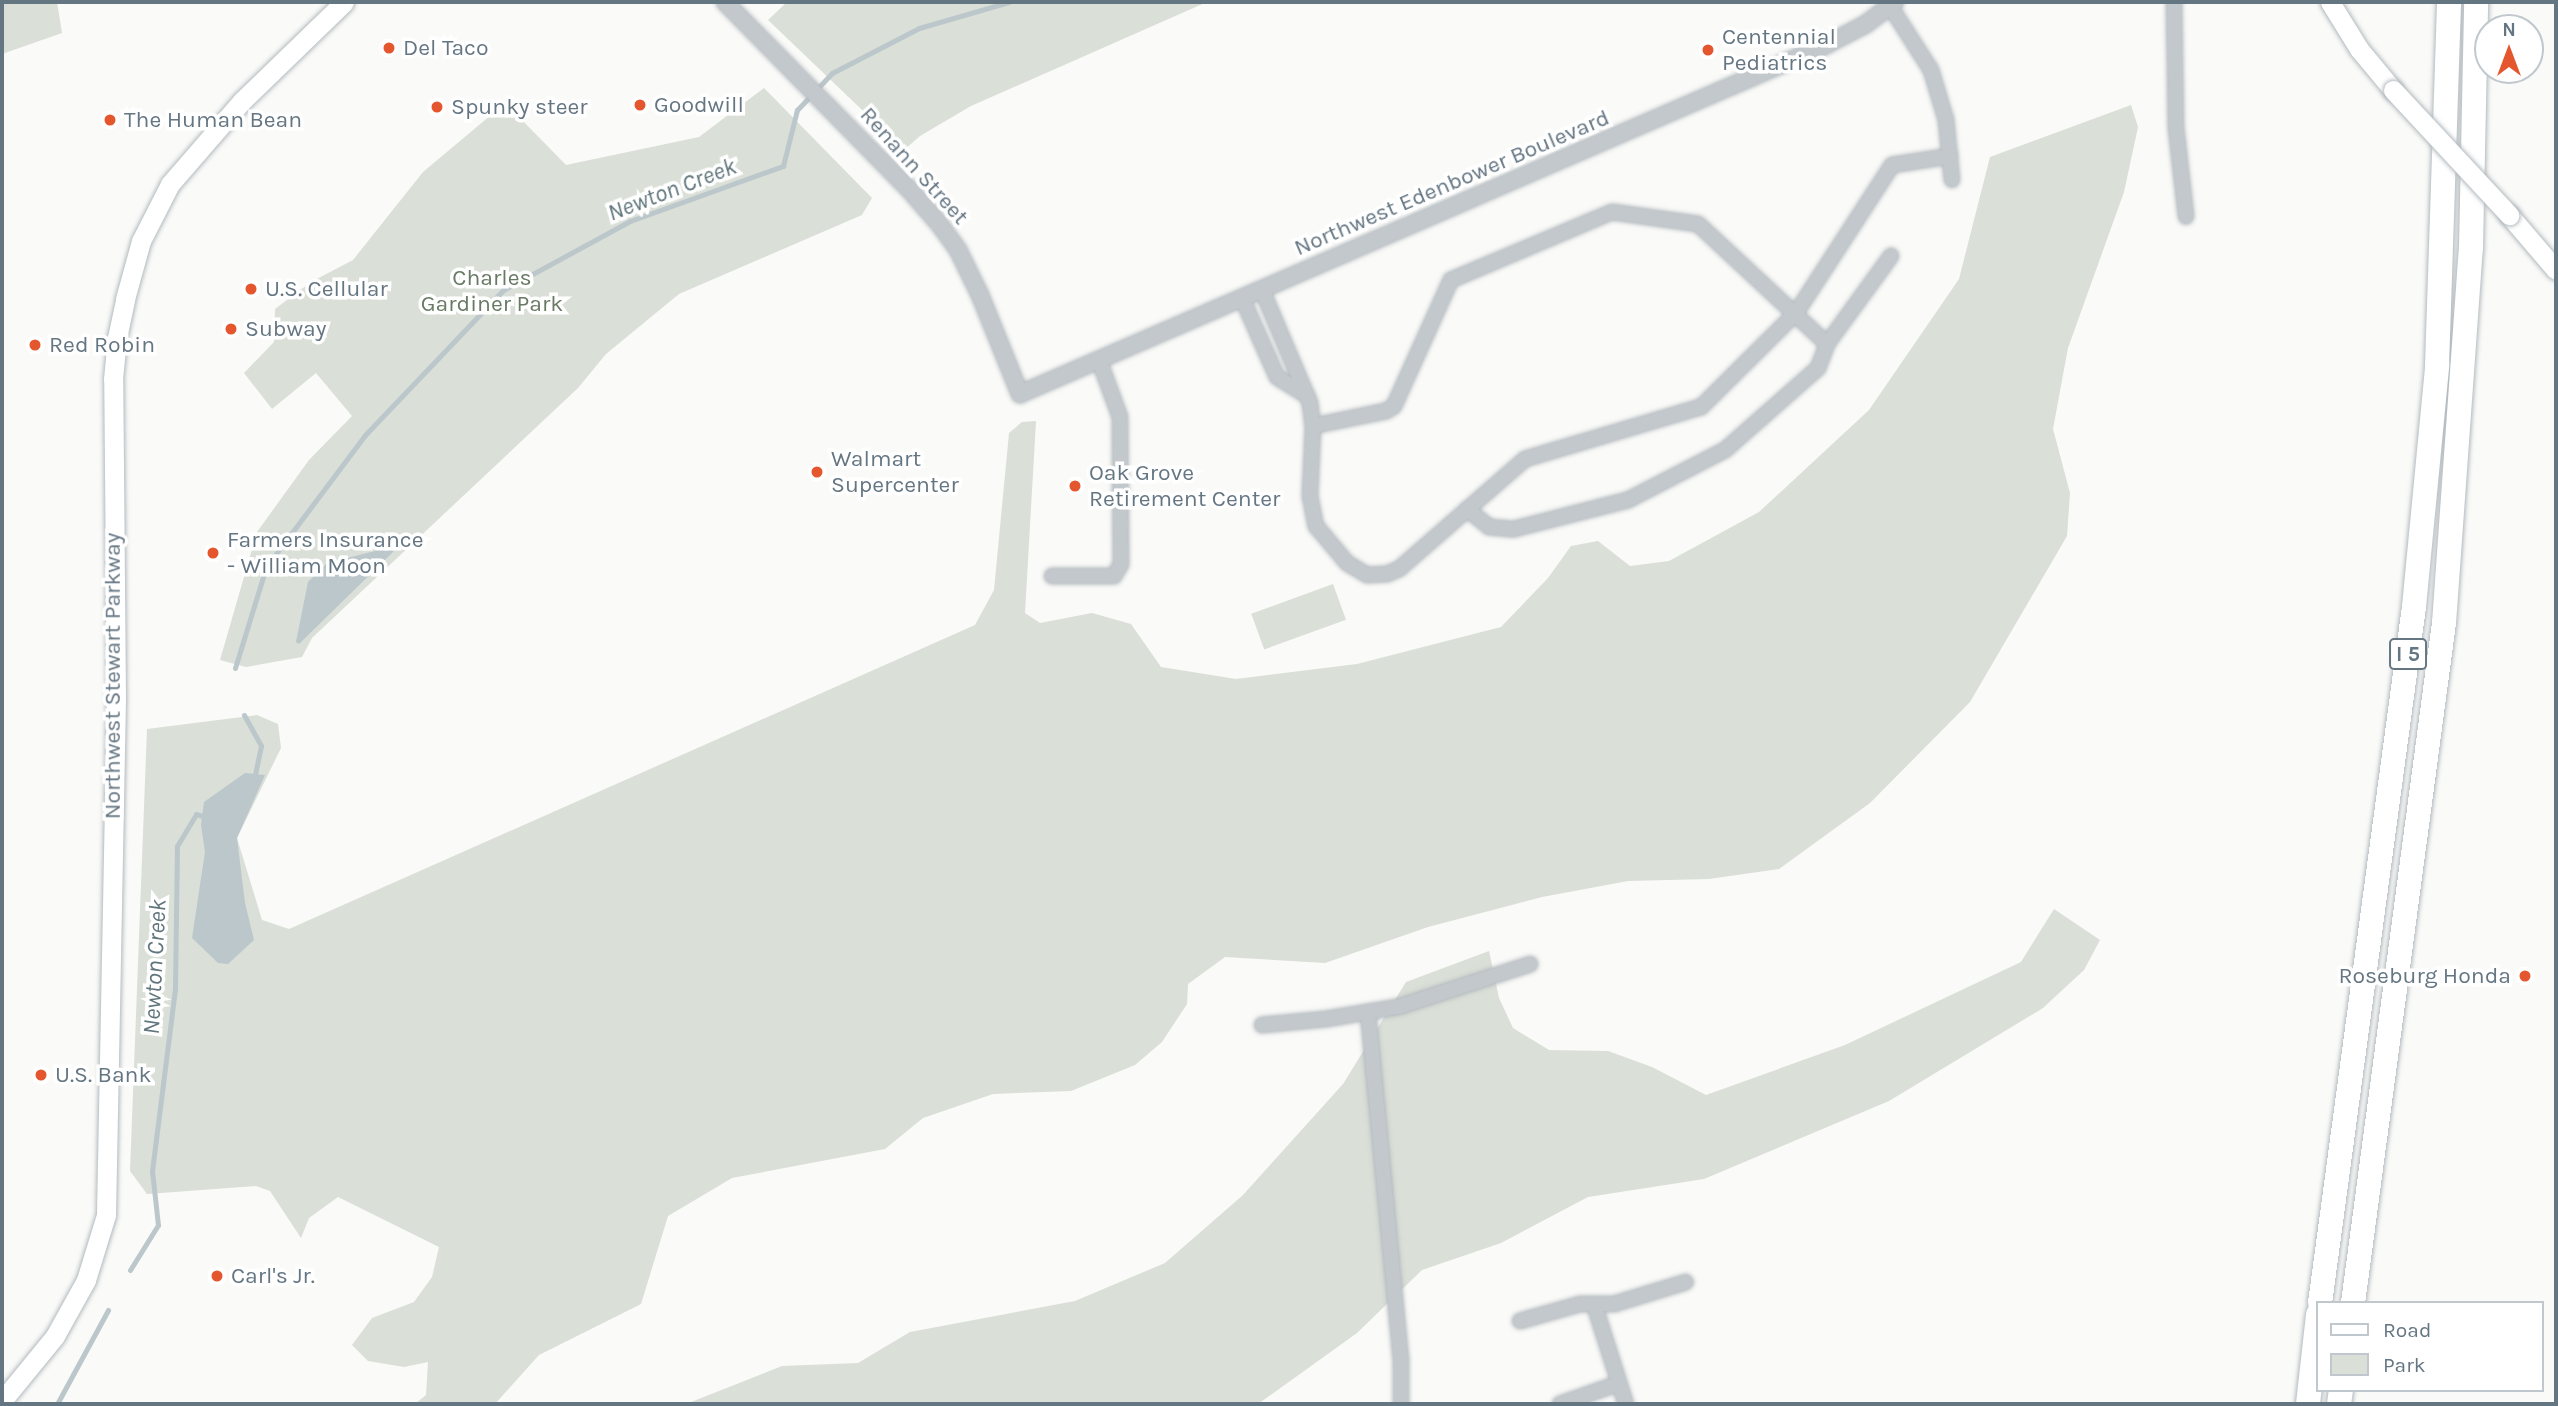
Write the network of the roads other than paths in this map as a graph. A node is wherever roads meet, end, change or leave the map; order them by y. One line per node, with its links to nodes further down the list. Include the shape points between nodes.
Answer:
1 (344, 2): 33 (main road, Northwest Stewart Parkway, via 242,101 170,184 142,241 125,299 113,379 116,697 106,1216 86,1280 55,1336)
2 (725, 2): 18 (street, Renann Street, via 923,204 958,250)
3 (2174, 2): 10 (street, via 2176,128)
4 (2330, 2): 12 (main road, bridge, via 2359,49 2393,90)
5 (2449, 2): 27 (highway, I 5, via 2437,366 2414,607)
6 (2476, 2): 28 (highway, I 5, via 2471,248 2444,623)
7 (1893, 4): 8 (street, via 1931,70 1946,120); 13 (street, Northwest Edenbower Boulevard, via 1826,45)
8 (1950, 156): 9 (street); 15 (street, via 1892,165)
9 (1952, 180)
10 (2186, 216)
11 (1891, 256): 16 (street)
12 (2556, 270)
13 (1262, 290): 14 (street, Northwest Edenbower Boulevard); 19 (street)
14 (1242, 298): 17 (street, Northwest Edenbower Boulevard); 19 (street, via 1277,377)
15 (1796, 313): 16 (street); 20 (street, via 1698,224 1622,211 1604,213 1451,279 1394,406); 21 (street, via 1701,407 1534,455)
16 (1827, 344): 21 (street, via 1818,368 1725,450 1628,500 1514,529 1489,527)
17 (1099, 360): 18 (street, Northwest Edenbower Boulevard); 22 (street, via 1120,417 1121,564 1114,576)
18 (1020, 394)
19 (1307, 396): 20 (street)
20 (1313, 426): 21 (street, via 1311,512 1338,554 1357,570 1375,576 1399,569)
21 (1467, 509)
22 (1052, 576)
23 (1530, 964): 24 (street, via 1398,1007)
24 (1368, 1012): 25 (street); 34 (street, via 1401,1359)
25 (1262, 1025)
26 (1686, 1282): 29 (street, via 1614,1304)
27 (2320, 1301)
28 (2353, 1301)
29 (1594, 1304): 30 (street); 32 (street)
30 (1520, 1321)
31 (2316, 1333): 37 (highway)
32 (1617, 1384): 35 (street); 36 (street)
33 (2, 1401)
34 (1401, 1404)
35 (1560, 1404)
36 (1626, 1404)
37 (2308, 1404)

